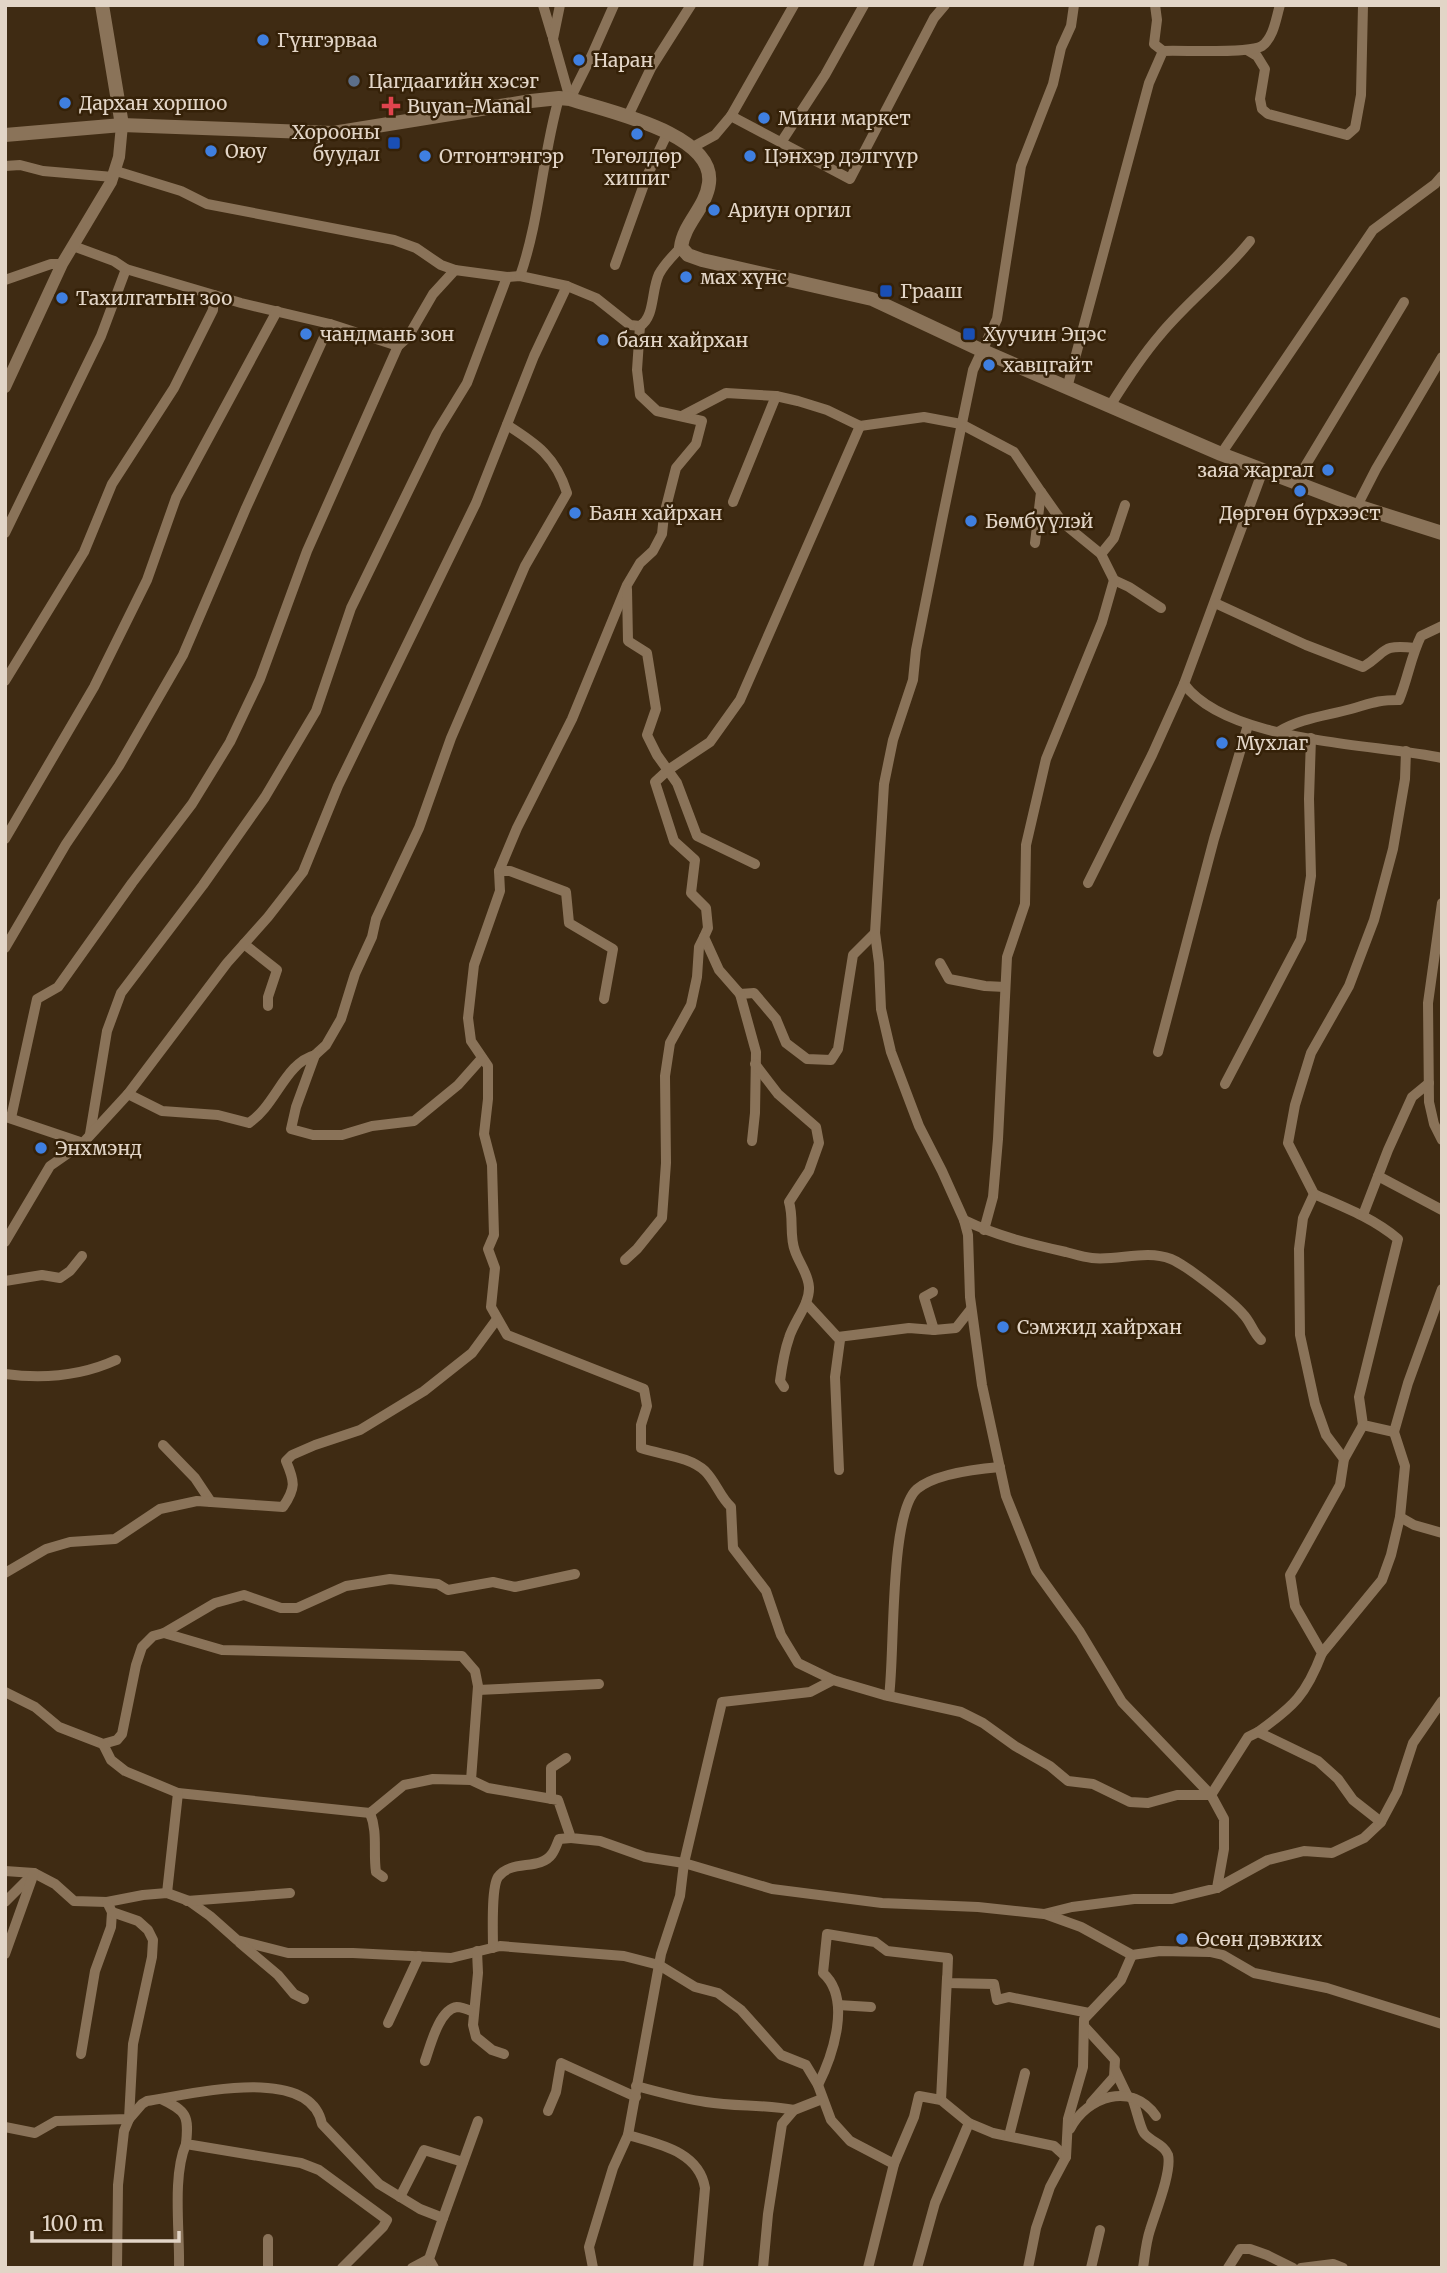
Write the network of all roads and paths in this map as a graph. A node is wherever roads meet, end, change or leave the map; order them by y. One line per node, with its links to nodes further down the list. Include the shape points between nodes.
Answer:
1 (102, 5): 19 (main road)
2 (543, 5): 13 (street)
3 (560, 5): 13 (street)
4 (614, 5): 16 (street, via 592,57)
5 (691, 5): 18 (street)
6 (794, 5): 17 (street)
7 (863, 5): 22 (street)
8 (945, 5): 22 (street, via 850,179)
9 (1074, 5): 44 (street, via 1053,84 1021,166 997,319)
10 (1155, 5): 15 (street, via 1154,44)
11 (1280, 5): 14 (street, via 1273,30 1262,46)
12 (1363, 5): 14 (street, via 1361,95 1355,128 1347,135 1262,109 1265,69)
13 (553, 39): 16 (street)
14 (1247, 50): 15 (street)
15 (1163, 51): 47 (street, via 1149,83)
16 (564, 99): 18 (main road); 19 (main road, via 334,133); 34 (street, via 548,135 531,246)
17 (731, 116): 22 (street); 23 (street, via 715,135)
18 (627, 118): 20 (main road)
19 (122, 125): 21 (main road); 25 (street)
20 (668, 132): 23 (main road); 31 (street)
21 (5, 135)
22 (782, 141)
23 (693, 147): 29 (main road, via 708,165 709,183)
24 (5, 166): 25 (street)
25 (114, 174): 28 (street); 33 (street, via 181,191 207,204 394,240)
26 (1442, 176): 54 (street, via 1373,230)
27 (1250, 241): 49 (street, via 1160,335)
28 (73, 246): 30 (street); 32 (street)
29 (681, 247): 42 (street, via 659,276 652,309); 44 (main road, via 702,260 872,299)
30 (62, 264): 36 (street); 46 (street)
31 (615, 265)
32 (126, 269): 38 (street); 61 (street, via 102,336)
33 (455, 270): 35 (street); 43 (street)
34 (520, 276): 35 (street); 37 (street)
35 (507, 277): 101 (street, via 467,383 437,432 351,608 316,711 265,797 121,993 107,1031)
36 (5, 280)
37 (567, 286): 42 (street, via 596,298 630,325); 51 (street)
38 (214, 295): 40 (street); 71 (street, via 213,310 174,388 112,484 84,552)
39 (1404, 302): 56 (street)
40 (277, 311): 41 (street); 79 (street, via 176,498 146,580 94,687)
41 (330, 324): 43 (street); 87 (street, via 183,655)
42 (640, 326): 50 (street, via 640,395 657,411)
43 (398, 346): 100 (street, via 307,551 260,679 230,742 192,804 58,987 37,999)
44 (983, 351): 47 (main road); 52 (street, via 973,370)
45 (1442, 357): 60 (street)
46 (5, 387)
47 (1067, 388): 49 (main road)
48 (776, 396): 50 (street, via 726,393); 53 (street, via 827,410); 58 (street)
49 (1110, 406): 54 (main road)
50 (682, 416): 66 (street, via 702,421 696,444 676,468 662,534)
51 (507, 425): 86 (street, via 476,503 338,786 303,872); 94 (street, via 540,446 561,475 567,493 525,566 456,725 419,828 376,919 345,1012)
52 (961, 425): 53 (street, via 924,417); 57 (street, via 1014,452); 84 (street, via 913,680 884,784)
53 (860, 426): 78 (street, via 740,700 710,742)
54 (1221, 454): 55 (main road)
55 (1263, 470): 56 (main road); 67 (street)
56 (1295, 483): 60 (main road)
57 (1041, 492): 63 (street); 64 (street, via 1063,523)
58 (733, 502)
59 (1125, 505): 64 (street, via 1114,538)
60 (1357, 506): 62 (main road)
61 (5, 533)
62 (1442, 533)
63 (1035, 543)
64 (1101, 554): 65 (street)
65 (1114, 580): 68 (street); 89 (street, via 1102,622 1046,759 1026,845 1025,904 1007,957)
66 (627, 585): 78 (street, via 628,641 647,653 656,709 647,735); 81 (street, via 572,719)
67 (1215, 603): 70 (street, via 1363,667 1394,645); 72 (street)
68 (1161, 608)
69 (1442, 626): 70 (street, via 1420,636)
70 (1415, 648): 74 (street, via 1399,700 1378,700 1309,718)
71 (5, 681)
72 (1185, 684): 73 (street, via 1205,705); 82 (street)
73 (1248, 725): 74 (street); 93 (street)
74 (1278, 732): 75 (street)
75 (1311, 738): 76 (street); 98 (street, via 1311,876 1301,939)
76 (1406, 751): 77 (street); 105 (street, via 1393,849 1374,920 1349,986 1311,1053 1295,1105 1288,1143)
77 (1442, 758)
78 (668, 769): 80 (street, via 697,836); 85 (street, via 655,782 674,841 695,860 691,893 706,908)
79 (5, 839)
80 (755, 864)
81 (499, 871): 91 (street, via 566,892 569,923 613,948); 95 (street, via 500,891 474,965 468,1018 471,1041)
82 (1088, 883)
83 (1442, 903): 97 (street, via 1428,1003)
84 (875, 933): 90 (street, via 853,955 838,1049 831,1060 807,1059 786,1043 776,1019 754,993); 108 (street, via 881,1009 891,1052 919,1126)
85 (704, 937): 90 (street, via 719,970); 112 (street, via 691,1005 670,1044 662,1219)
86 (244, 944): 92 (street, via 277,970); 99 (street)
87 (5, 948)
88 (940, 963): 89 (street, via 949,979)
89 (1004, 987): 109 (street, via 998,1139 993,1197)
90 (740, 994): 96 (street, via 756,1052)
91 (604, 999)
92 (268, 1006)
93 (1158, 1052)
94 (315, 1055): 95 (street, via 291,1129 313,1135 342,1135 414,1121); 99 (street, via 293,1067 260,1116 249,1122 162,1111)
95 (482, 1058): 118 (street, via 488,1066 484,1134 492,1165 494,1235 488,1249 495,1268 491,1307)
96 (755, 1065): 103 (street); 116 (street, via 778,1094 816,1127 819,1143 809,1171 789,1202 794,1249 809,1287)
97 (1429, 1083): 102 (street, via 1434,1124); 104 (street, via 1412,1097)
98 (1225, 1084)
99 (128, 1094): 101 (street)
100 (8, 1117): 101 (street)
101 (87, 1138): 110 (street, via 50,1166)
102 (1442, 1140)
103 (752, 1141)
104 (1378, 1176): 106 (street); 107 (street)
105 (1314, 1194): 107 (street); 128 (street, via 1303,1219 1299,1250 1300,1335 1315,1404 1326,1435)
106 (1442, 1210)
107 (1363, 1215): 125 (street, via 1398,1239 1359,1397)
108 (964, 1220): 109 (street); 117 (street)
109 (984, 1230): 121 (street, via 1090,1258 1149,1254 1172,1259 1232,1303)
110 (5, 1242)
111 (82, 1256): 113 (street, via 60,1278)
112 (625, 1260)
113 (5, 1280)
114 (1442, 1289): 126 (street)
115 (933, 1292): 119 (street, via 924,1297)
116 (806, 1303): 120 (street); 124 (street, via 787,1344 780,1381)
117 (971, 1309): 119 (street, via 956,1328); 129 (street)
118 (496, 1319): 131 (street, via 472,1353 424,1391 360,1430 292,1455 286,1461 293,1492 284,1507); 138 (street, via 506,1335 644,1390 647,1406 641,1448 688,1461 718,1486 731,1507 733,1548 766,1591 781,1635 798,1663)
119 (934, 1330): 120 (street, via 909,1328)
120 (838, 1337): 130 (street)
121 (1261, 1340)
122 (116, 1360): 123 (street, via 94,1370 36,1378)
123 (5, 1374)
124 (783, 1387)
125 (1363, 1425): 126 (street); 128 (street)
126 (1394, 1432): 132 (street, via 1405,1466)
127 (163, 1445): 131 (street)
128 (1344, 1459): 137 (street, via 1340,1485 1290,1575 1295,1606)
129 (1000, 1467): 142 (street, via 935,1480 915,1490 905,1511 893,1600); 149 (street, via 1006,1496 1036,1571 1122,1702)
130 (839, 1470)
131 (211, 1502): 134 (street, via 160,1509 115,1539 69,1542 46,1549)
132 (1399, 1517): 133 (street); 137 (street, via 1382,1580)
133 (1442, 1533)
134 (5, 1573)
135 (575, 1574): 136 (street, via 514,1587 492,1582 448,1590 438,1584 390,1579 346,1586 297,1608 281,1608 244,1595 215,1603)
136 (164, 1633): 140 (street, via 222,1650 462,1656 475,1671); 145 (street, via 142,1647 122,1734)
137 (1322, 1653): 144 (street, via 1311,1683 1287,1711)
138 (833, 1679): 142 (street); 154 (street, via 810,1692 722,1702)
139 (598, 1684): 140 (street)
140 (478, 1690): 147 (street)
141 (5, 1692): 145 (street, via 59,1727)
142 (889, 1696): 149 (street, via 961,1712 1068,1781 1093,1784 1130,1802)
143 (1442, 1701): 152 (street, via 1413,1743 1397,1792)
144 (1258, 1732): 149 (street, via 1248,1737); 152 (street, via 1318,1761 1353,1800)
145 (103, 1744): 148 (street, via 111,1760 125,1771)
146 (566, 1758): 150 (street, via 551,1768)
147 (471, 1780): 150 (street, via 488,1788); 151 (street, via 433,1779 404,1785)
148 (178, 1793): 151 (street); 159 (street)
149 (1211, 1795): 158 (street, via 1224,1819)
150 (551, 1799): 153 (street, via 558,1800)
151 (370, 1813): 157 (street, via 376,1825 376,1872)
152 (1381, 1822): 158 (street, via 1364,1838 1332,1853 1304,1851 1268,1860)
153 (571, 1838): 154 (street); 166 (street, via 559,1839 551,1856 519,1865 497,1879)
154 (684, 1863): 164 (street, via 772,1889 882,1903); 172 (street, via 680,1896)
155 (5, 1871): 156 (street)
156 (34, 1873): 162 (street); 163 (street, via 74,1901); 169 (street)
157 (383, 1877)
158 (1217, 1888): 164 (street, via 1172,1899 1134,1899)
159 (167, 1893): 161 (street); 163 (street, via 143,1895)
160 (290, 1893): 161 (street)
161 (187, 1901): 165 (street)
162 (5, 1902)
163 (109, 1907): 181 (street, via 111,1927 95,1971); 196 (street, via 138,1921 153,1940 133,2044)
164 (1044, 1914): 170 (street, via 1081,1927)
165 (237, 1940): 171 (street, via 288,1953); 173 (street)
166 (493, 1948): 167 (street); 172 (street, via 624,1956)
167 (477, 1951): 171 (street, via 451,1958); 176 (street)
168 (949, 1952): 174 (street, via 887,1951 875,1942 827,1934 823,1973 833,1982); 177 (street, via 947,1983 994,1984 997,2000 1009,1997); 191 (street)
169 (5, 1954)
170 (1132, 1955): 177 (street, via 1121,1980); 179 (street, via 1210,1952 1254,1973 1327,1988)
171 (419, 1956): 178 (street)
172 (659, 1965): 186 (street, via 695,1987 718,1993 741,2010 781,2055 806,2065); 187 (street)
173 (304, 1999)
174 (838, 2005): 175 (street); 186 (street, via 830,2060)
175 (871, 2007)
176 (474, 2012): 182 (street, via 476,2037); 183 (street, via 458,2007 449,2010)
177 (1089, 2014): 180 (street)
178 (388, 2023)
179 (1442, 2024)
180 (1084, 2026): 184 (street, via 1115,2060); 202 (street, via 1083,2067)
181 (81, 2054)
182 (504, 2054)
183 (425, 2062)
184 (1115, 2070): 188 (street); 192 (street)
185 (1025, 2073): 201 (street)
186 (818, 2085): 190 (street)
187 (636, 2091): 193 (street); 194 (street, via 561,2063); 200 (street)
188 (1129, 2096): 192 (street); 195 (street, via 1146,2104); 224 (street, via 1142,2130 1169,2158)
189 (161, 2099): 196 (street, via 142,2104); 203 (street, via 185,2115); 207 (street, via 230,2088 266,2088 300,2095 313,2103 322,2124 379,2184)
190 (822, 2099): 193 (street); 206 (street, via 831,2120 850,2141)
191 (940, 2100): 198 (street); 206 (street, via 919,2096)
192 (1091, 2104): 202 (street)
193 (794, 2110): 219 (street, via 782,2124)
194 (548, 2111)
195 (1156, 2116)
196 (129, 2119): 199 (street, via 56,2121 35,2133); 212 (street, via 118,2185)
197 (478, 2121): 205 (street)
198 (969, 2123): 201 (street); 221 (street, via 935,2203)
199 (5, 2127)
200 (628, 2135): 217 (street, via 600,2204 589,2247); 218 (street, via 673,2148 704,2178)
201 (1009, 2136): 204 (street, via 1054,2146)
202 (1066, 2136): 204 (street)
203 (186, 2144): 213 (street, via 179,2189); 215 (street, via 310,2166 379,2212 387,2220 383,2227)
204 (1066, 2157): 222 (street, via 1035,2228)
205 (463, 2162): 207 (street, via 424,2150); 208 (street)
206 (894, 2164): 220 (street)
207 (400, 2197): 208 (street)
208 (443, 2218): 211 (street)
209 (1100, 2230): 223 (street)
210 (268, 2239): 214 (street)
211 (432, 2263): 216 (street)
212 (117, 2268)
213 (179, 2268)
214 (268, 2268)
215 (342, 2268)
216 (412, 2268)
217 (593, 2268)
218 (698, 2268)
219 (762, 2268)
220 (868, 2268)
221 (917, 2268)
222 (1028, 2268)
223 (1091, 2268)
224 (1143, 2268)
225 (1228, 2268): 226 (street, via 1240,2249 1250,2249)
226 (1293, 2268)
227 (1301, 2268): 228 (street, via 1333,2264)
228 (1343, 2268)

